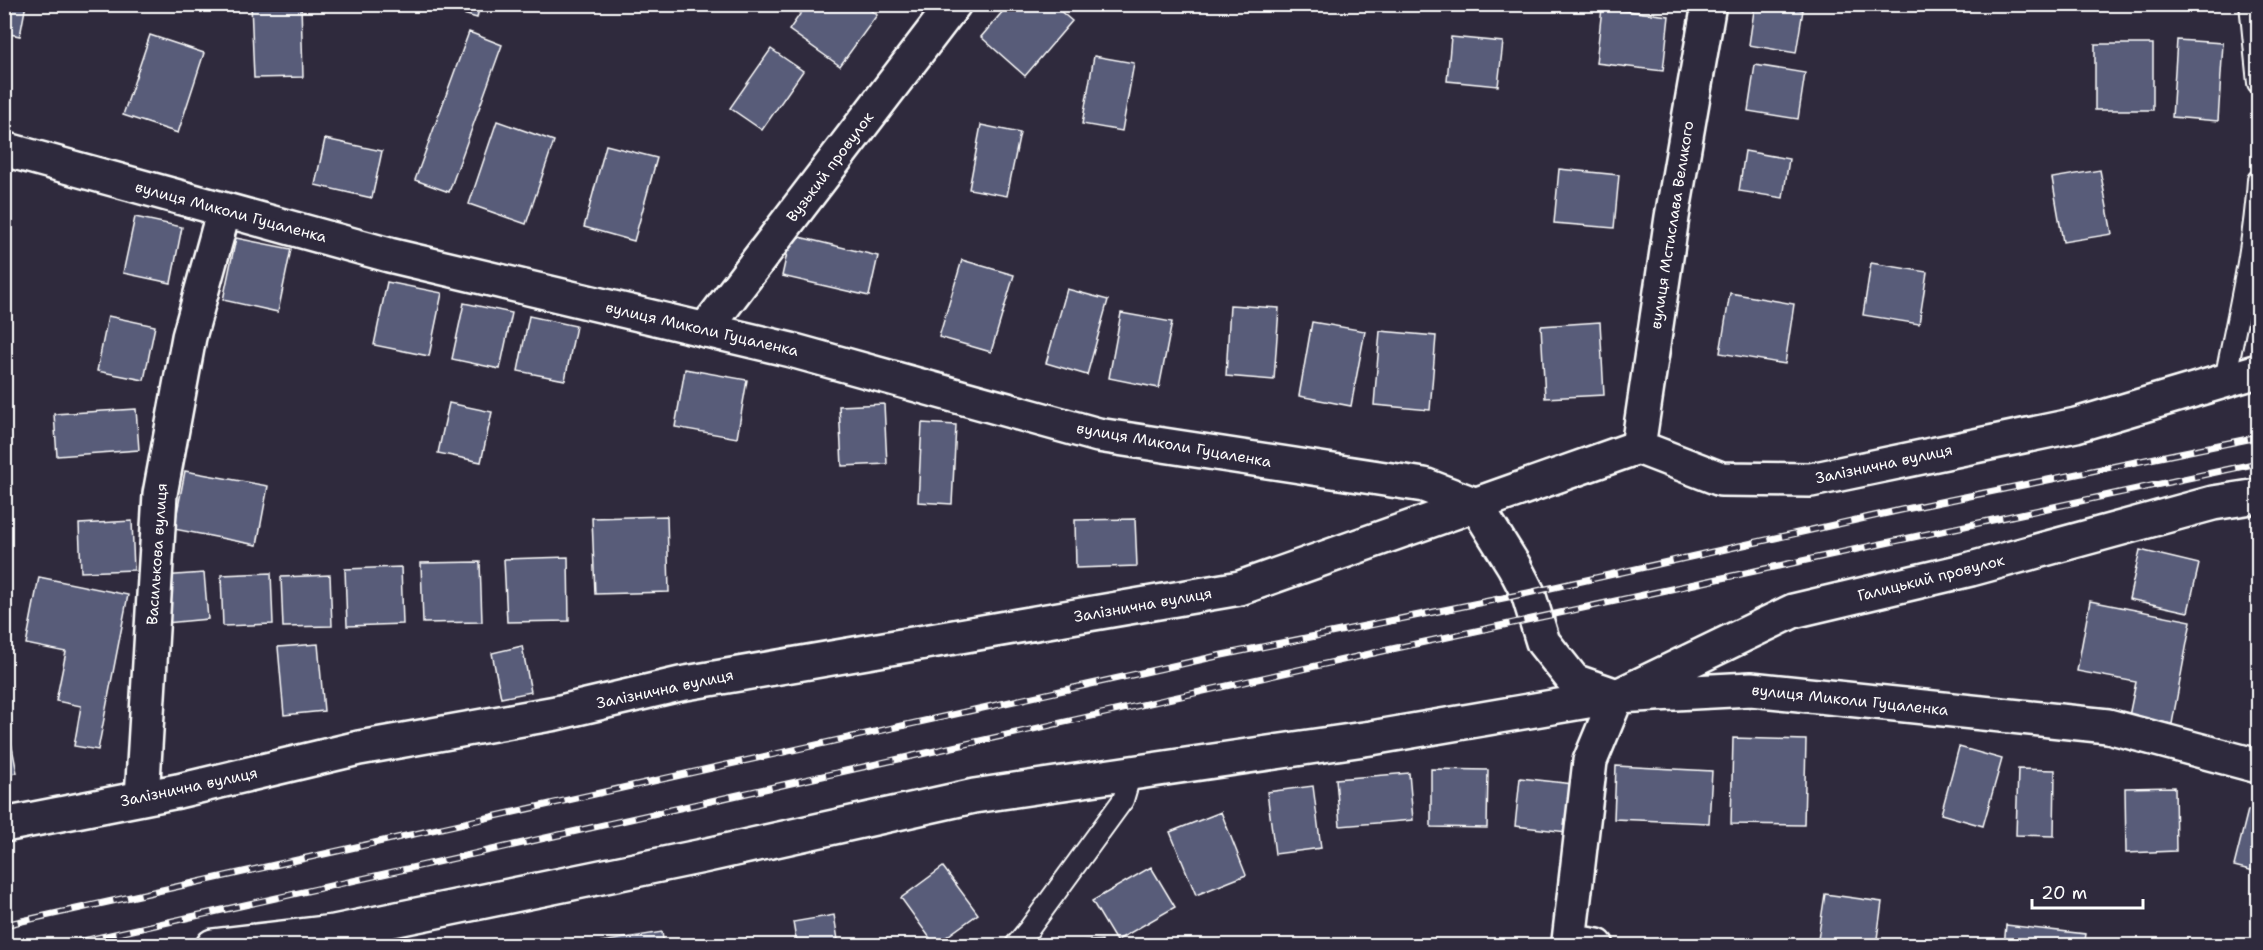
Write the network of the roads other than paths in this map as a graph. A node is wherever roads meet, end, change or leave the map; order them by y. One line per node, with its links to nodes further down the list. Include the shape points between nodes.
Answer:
1 (954, 4): 8 (street, Вузький провулок)
2 (1709, 4): 11 (street, вулиця Мстислава Великого)
3 (2250, 4): 4 (lane)
4 (2259, 82)
5 (4, 149): 7 (street, вулиця Миколи Гуцаленка)
6 (2259, 180): 10 (lane)
7 (224, 210): 8 (street, вулиця Миколи Гуцаленка, via 389,255); 17 (street, Василькова вулиця, via 189,337 160,494)
8 (705, 330): 13 (street, вулиця Миколи Гуцаленка, via 1098,435 1425,485)
9 (2259, 370): 10 (street, Залізнична вулиця)
10 (2225, 381): 11 (street, Залізнична вулиця, via 2076,424 1811,480 1721,479)
11 (1638, 447): 13 (street, Залізнична вулиця)
12 (2259, 496): 14 (street, Галицький провулок, via 2213,503 1971,569 1793,610)
13 (1476, 505): 14 (street, вулиця Миколи Гуцаленка, via 1528,593 1543,642 1574,681); 17 (street, Залізнична вулиця, via 1240,588 680,684 556,713 359,748)
14 (1617, 696): 15 (street, вулиця Миколи Гуцаленка, via 1750,689 2108,726); 16 (street); 21 (street, via 1590,761 1569,941)
15 (2259, 766)
16 (1131, 773): 19 (street, via 974,796 334,932); 20 (lane, via 1123,800)
17 (142, 798): 18 (street, Залізнична вулиця)
18 (4, 825)
19 (213, 945)
20 (1015, 945)
21 (1597, 945)

